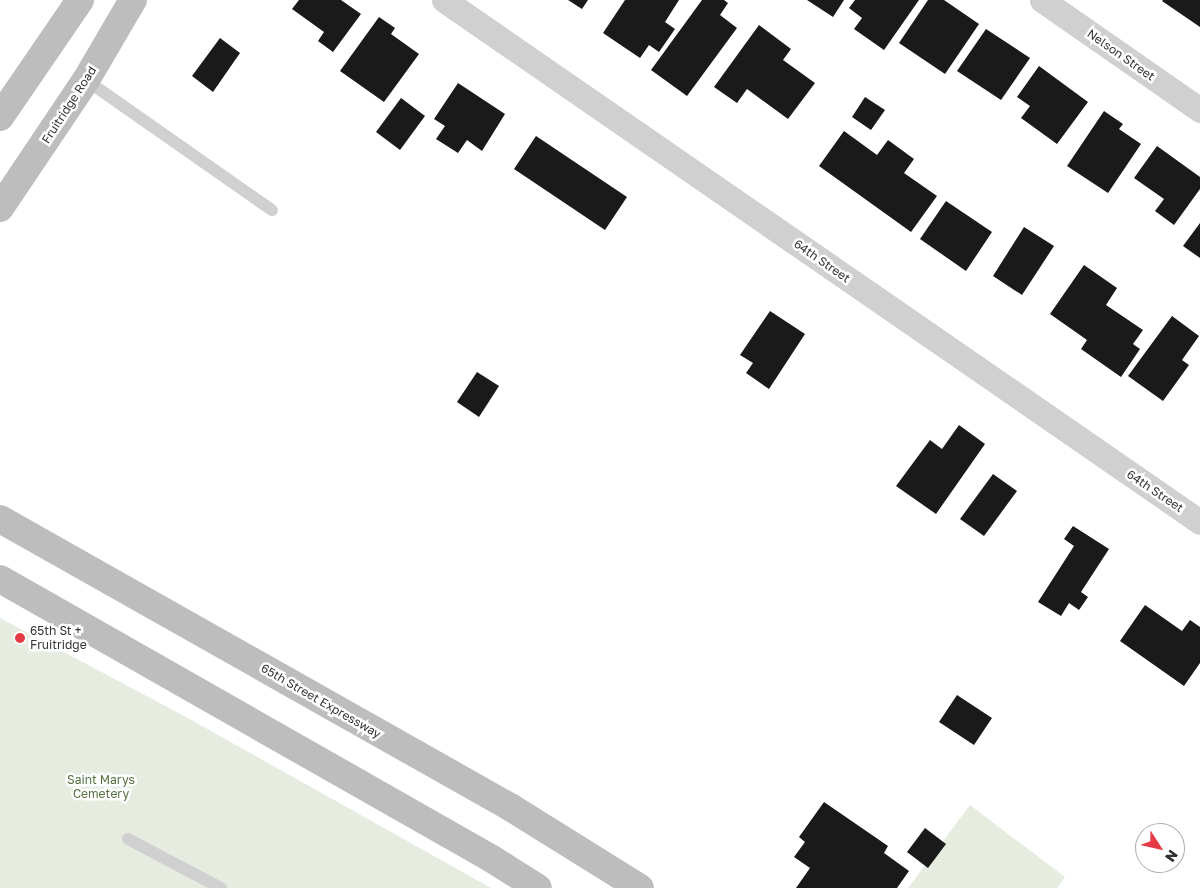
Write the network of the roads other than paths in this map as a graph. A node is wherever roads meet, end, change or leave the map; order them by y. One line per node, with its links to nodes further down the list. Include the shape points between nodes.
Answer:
1 (80, 0): 7 (main road)
2 (133, 0): 5 (main road, Fruitridge Road)
3 (444, 0): 11 (street, 64th Street)
4 (1042, 0): 6 (street, Nelson Street)
5 (86, 80): 8 (main road, Fruitridge Road); 9 (lane)
6 (1200, 110)
7 (0, 117)
8 (0, 208)
9 (272, 210)
10 (0, 519): 16 (main road, 65th Street Expressway, via 510,806)
11 (1200, 522)
12 (0, 579): 15 (main road)
13 (128, 838): 14 (lane)
14 (221, 888)
15 (538, 888)
16 (640, 888)

